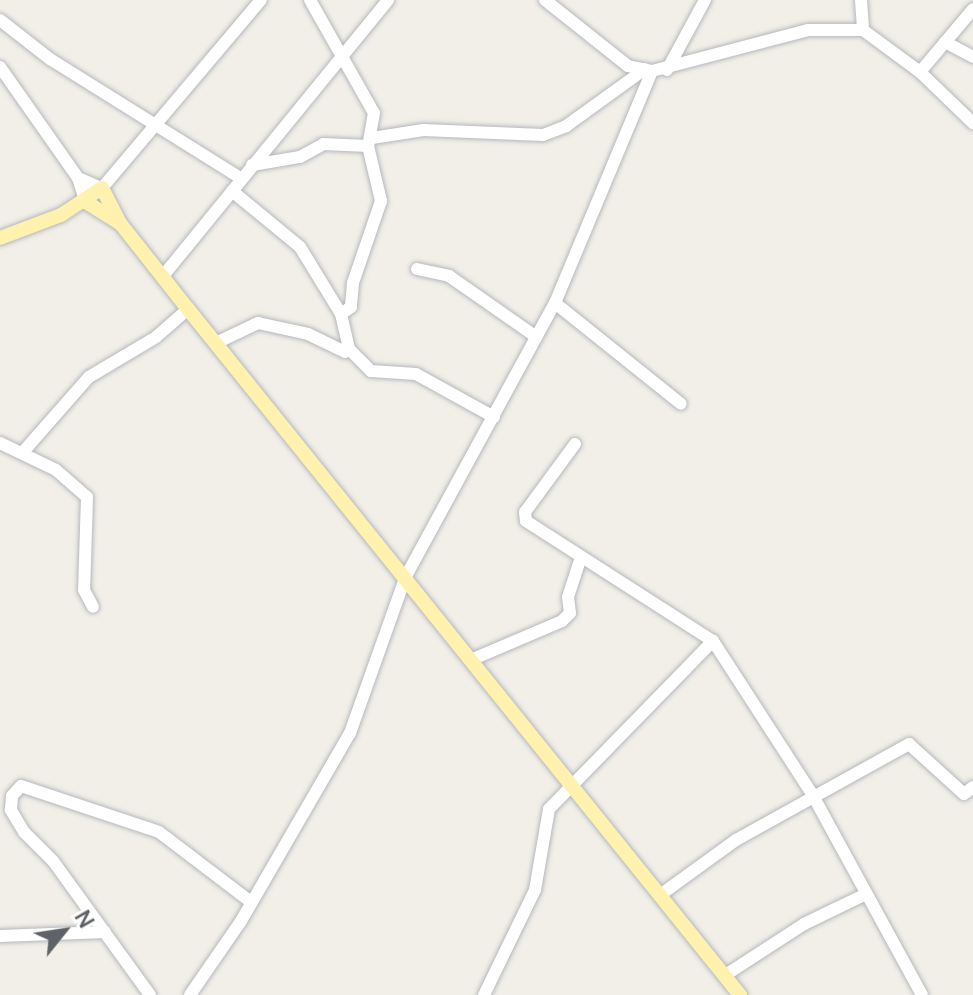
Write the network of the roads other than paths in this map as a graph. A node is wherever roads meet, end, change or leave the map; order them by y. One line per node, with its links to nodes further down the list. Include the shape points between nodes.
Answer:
1 (261, 0): 17 (street)
2 (310, 0): 11 (street)
3 (388, 0): 11 (street)
4 (545, 0): 14 (street, via 628,66)
5 (705, 0): 15 (street)
6 (861, 0): 9 (street)
7 (973, 9): 10 (street)
8 (0, 20): 17 (street, via 50,59)
9 (863, 30): 15 (street, via 808,30); 16 (street)
10 (945, 42): 12 (street); 16 (street)
11 (343, 54): 19 (street, via 372,105); 20 (street)
12 (973, 57)
13 (0, 67): 21 (street)
14 (649, 70): 15 (street); 19 (street, via 543,135 423,130); 30 (street)
15 (667, 70)
16 (920, 72): 18 (street)
17 (159, 123): 22 (street); 23 (street)
18 (973, 123)
19 (370, 142): 20 (street, via 323,144 300,157); 32 (street, via 381,201 353,283 351,307)
20 (252, 165): 22 (street)
21 (78, 178): 23 (street); 25 (street)
22 (242, 179): 24 (street)
23 (102, 188): 25 (main road); 26 (main road)
24 (232, 191): 29 (street); 32 (street, via 288,233)
25 (86, 202): 26 (main road); 27 (main road)
26 (120, 223): 29 (main road)
27 (0, 238)
28 (417, 269): 33 (street, via 449,276)
29 (163, 276): 31 (main road)
30 (555, 303): 33 (street); 36 (street)
31 (188, 309): 34 (main road); 40 (street, via 156,337 89,377)
32 (341, 314): 35 (street)
33 (535, 336): 37 (street)
34 (216, 343): 35 (street, via 258,323); 42 (main road)
35 (349, 349): 37 (street, via 371,371 416,374)
36 (681, 404)
37 (494, 417): 42 (street)
38 (0, 443): 40 (street)
39 (575, 444): 41 (street, via 525,512 535,529)
40 (23, 452): 43 (street, via 56,470 87,497 84,590)
41 (581, 557): 44 (street); 45 (street, via 568,597 570,613 562,621)
42 (406, 576): 45 (main road); 52 (street, via 350,733)
43 (93, 607)
44 (713, 641): 46 (street); 48 (street)
45 (473, 659): 46 (main road)
46 (572, 783): 50 (main road); 56 (street, via 549,809 535,890)
47 (973, 788): 48 (street, via 964,794 909,744)
48 (812, 794): 50 (street); 51 (street)
49 (6, 797): 52 (street, via 21,786 159,832); 53 (street, via 24,832 53,861)
50 (660, 895): 55 (main road)
51 (864, 895): 55 (street, via 804,924); 60 (street)
52 (251, 902): 58 (street)
53 (105, 932): 54 (street); 57 (street)
54 (0, 936)
55 (724, 976): 59 (main road)
56 (489, 993)
57 (150, 995)
58 (190, 995)
59 (740, 995)
60 (922, 995)

